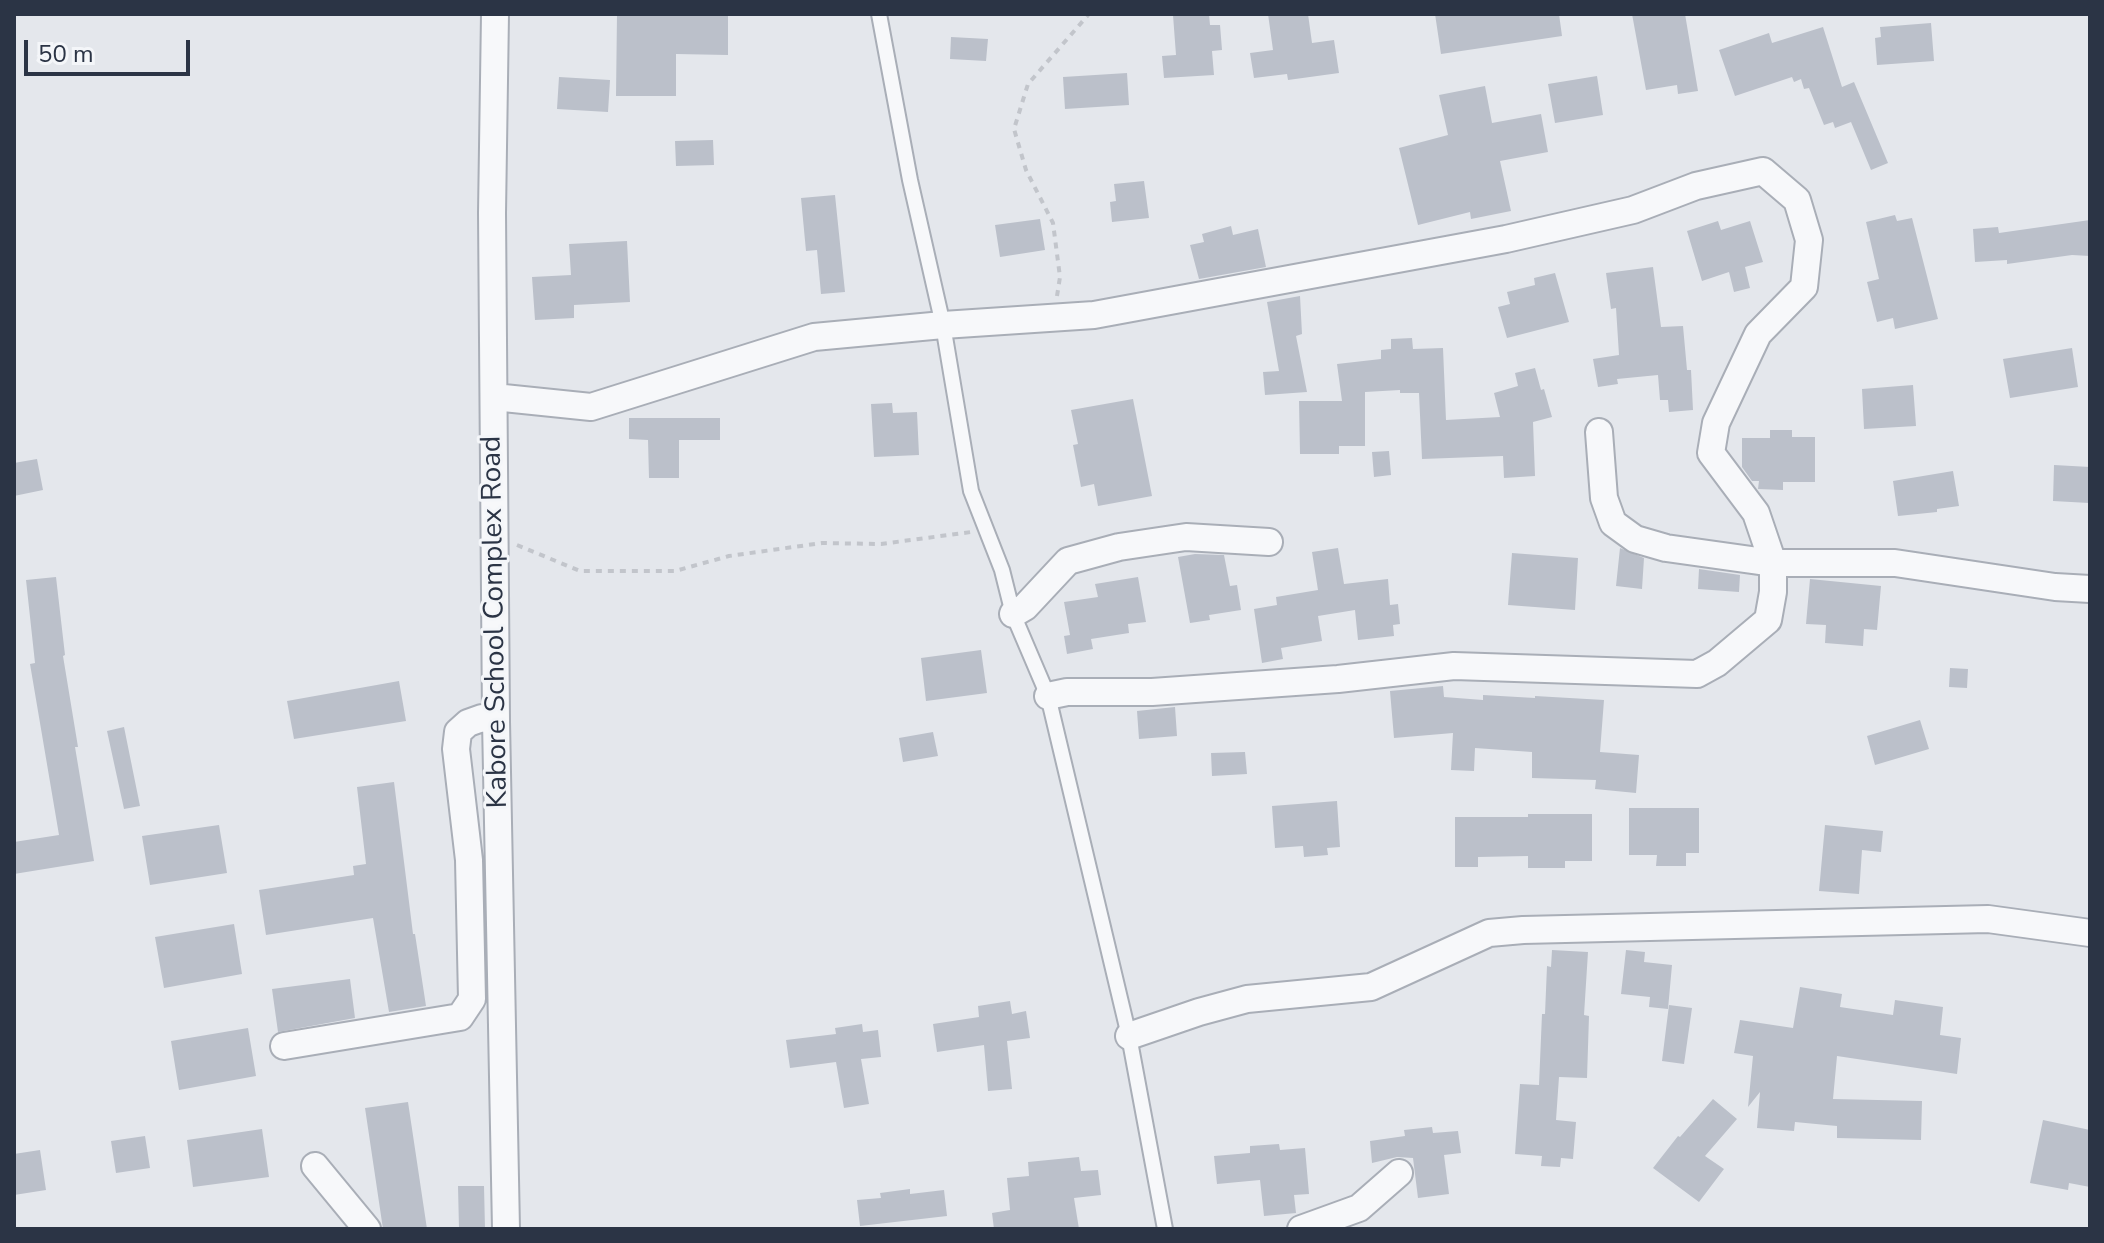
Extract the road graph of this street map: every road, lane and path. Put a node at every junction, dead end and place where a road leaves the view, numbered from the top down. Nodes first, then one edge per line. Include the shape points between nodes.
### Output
1 (495, 14) edge
2 (879, 14) edge
3 (1089, 14) edge
4 (1054, 318) junction
5 (943, 325) junction
6 (494, 397) junction
7 (1599, 432) dead end
8 (986, 531) junction
9 (495, 536) junction
10 (1269, 542) dead end
11 (1773, 563) junction
12 (2090, 589) edge
13 (1013, 614) junction
14 (1048, 696) junction
15 (496, 721) junction
16 (2090, 933) edge
17 (1129, 1036) junction
18 (284, 1046) dead end
19 (315, 1166) dead end
20 (1399, 1173) dead end
21 (358, 1225) edge
22 (506, 1229) edge
23 (1165, 1229) edge
24 (1301, 1229) edge

1 - 6 street, Kabore School Complex Road
2 - 5 lane
3 - 4 path via 1028,84 1014,129 1026,170 1053,223 1060,277
4 - 5 street
4 - 11 street via 1506,239 1633,210 1696,186 1763,171 1797,200 1809,240 1804,287 1758,334 1716,423 1711,453 1756,513
5 - 6 street via 814,337 591,407
5 - 8 lane via 971,491
6 - 9 street, Kabore School Complex Road
7 - 11 street via 1604,498 1613,523 1635,539 1666,548
8 - 9 path via 881,544 822,543 729,556 675,571 580,571
8 - 13 lane
9 - 15 street, Kabore School Complex Road
10 - 13 street via 1186,537 1068,561
11 - 12 street via 1895,563
11 - 14 street via 1768,620 1697,674 1454,666 1338,679
13 - 14 lane
14 - 17 lane
15 - 18 street via 468,723 458,732 456,749 469,860 472,999 460,1017
15 - 22 street, Kabore School Complex Road
16 - 17 street via 1988,919 1489,933 1371,987 1247,999
17 - 23 lane
19 - 21 street
20 - 24 street via 1359,1208

